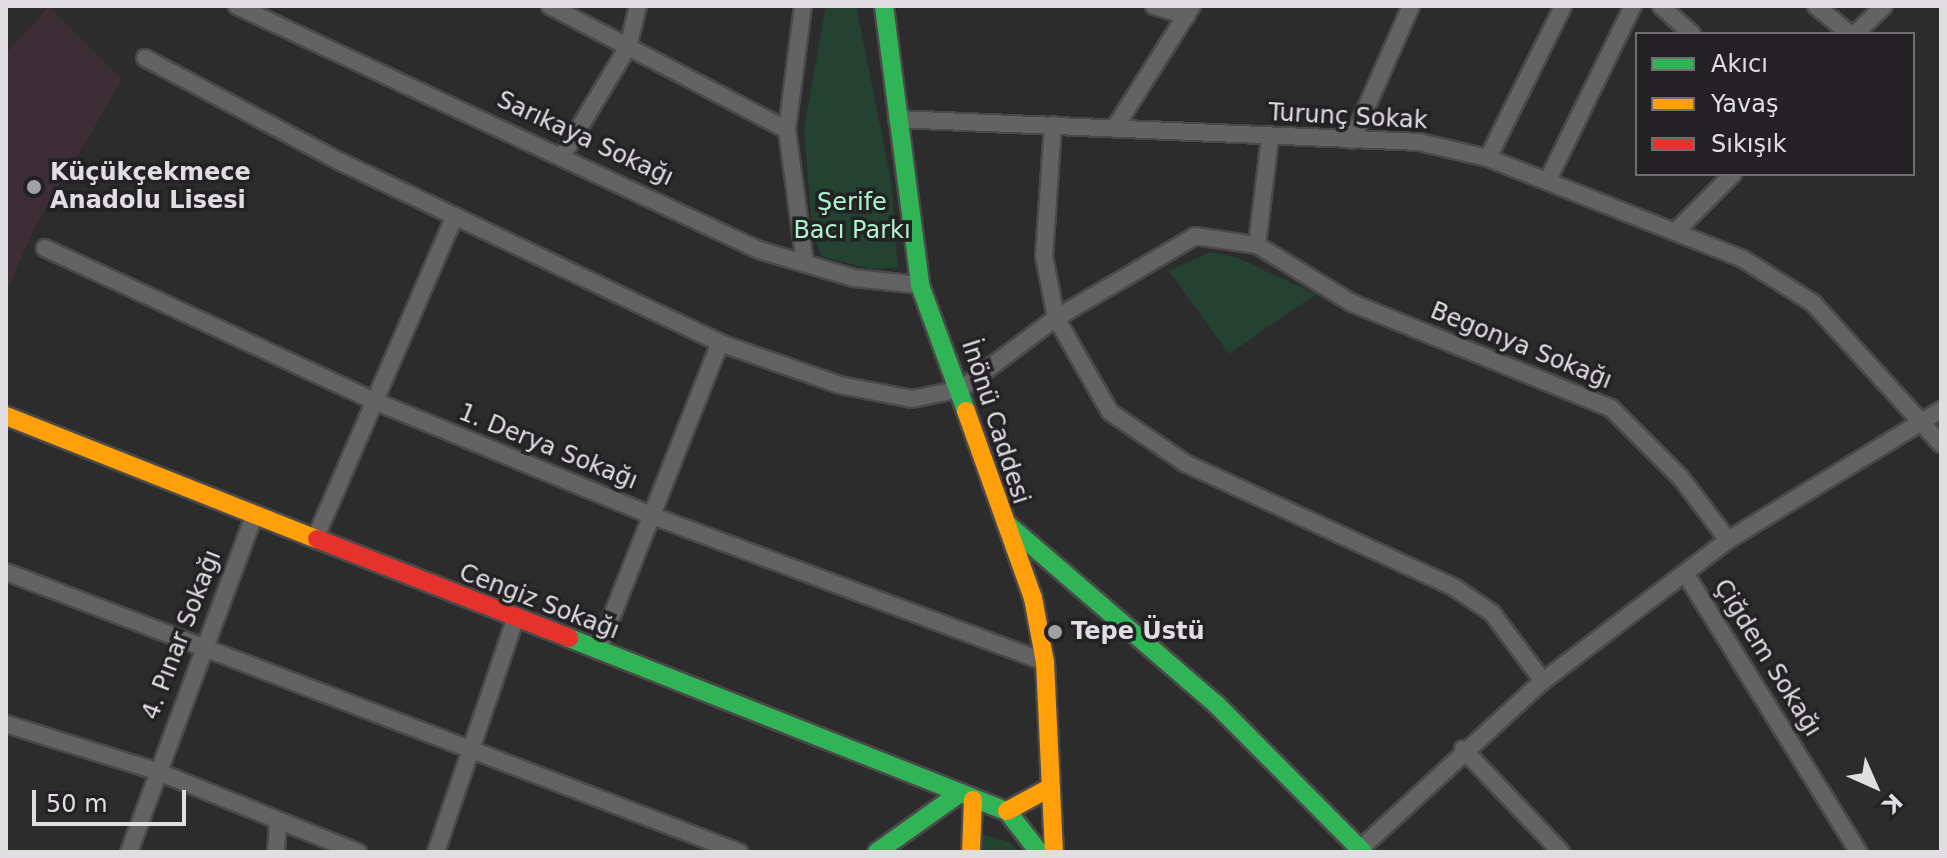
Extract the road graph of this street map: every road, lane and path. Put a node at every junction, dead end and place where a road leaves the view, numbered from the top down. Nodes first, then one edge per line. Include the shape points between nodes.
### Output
1 (237, 6) edge
2 (550, 6) edge
3 (638, 6) edge
4 (803, 6) edge
5 (884, 6) edge
6 (1154, 6) edge
7 (1411, 6) edge
8 (1563, 6) edge
9 (1633, 6) edge
10 (1661, 6) edge
11 (1816, 6) edge
12 (1884, 6) edge
13 (1189, 11) edge
14 (1690, 32) edge
15 (1850, 32) edge
16 (1855, 32) edge
17 (628, 47) junction
18 (145, 58) dead end
19 (897, 119) junction
20 (1053, 125) junction
21 (1116, 126) junction
22 (787, 130) junction
23 (1270, 137) junction
24 (1352, 140) junction
25 (564, 153) junction
26 (1488, 158) junction
27 (1731, 176) edge
28 (1548, 180) junction
29 (455, 216) junction
30 (1678, 229) junction
31 (1257, 245) junction
32 (45, 248) dead end
33 (805, 263) junction
34 (920, 285) junction
35 (1056, 318) junction
36 (720, 343) junction
37 (961, 389) junction
38 (374, 401) junction
39 (1941, 410) edge
40 (6, 416) edge
41 (1926, 422) junction
42 (1941, 444) edge
43 (650, 515) junction
44 (254, 516) junction
45 (1002, 519) junction
46 (315, 539) junction
47 (1728, 540) junction
48 (6, 572) edge
49 (1685, 573) junction
50 (515, 620) junction
51 (203, 647) junction
52 (598, 651) junction
53 (1045, 662) junction
54 (1543, 681) junction
55 (6, 724) edge
56 (471, 749) junction
57 (1463, 749) junction
58 (156, 771) junction
59 (1051, 787) junction
60 (966, 796) junction
61 (1007, 811) junction
62 (278, 821) junction
63 (1361, 851) edge
64 (129, 852) edge
65 (276, 852) edge
66 (358, 852) edge
67 (436, 852) edge
68 (739, 852) edge
69 (877, 852) edge
70 (971, 852) edge
71 (1039, 852) edge
72 (1054, 852) edge
73 (1561, 852) edge
74 (1859, 852) edge

1 - 25 street, Sarıkaya Sokağı
2 - 17 street
3 - 17 street
4 - 22 street
5 - 19 street, İnönü Caddesi
6 - 13 street
7 - 24 street
8 - 26 street
9 - 28 street
10 - 14 street
11 - 15 street
12 - 16 street
13 - 21 street
17 - 22 street
17 - 25 street
18 - 29 street
19 - 20 street, Turunç Sokak
19 - 34 street, İnönü Caddesi
20 - 21 street, Turunç Sokak
20 - 35 street via 1044,256
21 - 23 street, Turunç Sokak
22 - 33 street
23 - 24 street, Turunç Sokak
23 - 31 street
24 - 26 street, Turunç Sokak via 1419,142
25 - 33 street, Sarıkaya Sokağı via 759,250
26 - 28 street, Turunç Sokak
27 - 30 street
28 - 30 street, Turunç Sokak
29 - 36 street
29 - 38 street
30 - 41 street, Turunç Sokak via 1813,303
31 - 35 street via 1195,236
31 - 47 street, Begonya Sokağı via 1352,303 1611,408 1681,478
32 - 38 street, 1. Derya Sokağı
33 - 34 street, Sarıkaya Sokağı
34 - 37 street, İnönü Caddesi
35 - 37 street
35 - 54 street via 1110,412 1185,463 1455,588 1492,613
36 - 37 street via 912,399
36 - 43 street
37 - 45 street, İnönü Caddesi
38 - 43 street, 1. Derya Sokağı
38 - 46 street
39 - 41 street
40 - 44 street, Cengiz Sokağı
41 - 42 street, Turunç Sokak
41 - 47 street
43 - 52 street
43 - 53 street, 1. Derya Sokağı
44 - 46 street, Cengiz Sokağı
44 - 51 street, 4. Pınar Sokağı
45 - 53 street, İnönü Caddesi via 1033,598
45 - 63 street via 1216,704
46 - 50 street, Cengiz Sokağı
47 - 49 street
48 - 51 street
49 - 54 street
49 - 74 street, Çiğdem Sokağı
50 - 52 street, Cengiz Sokağı
50 - 56 street
51 - 56 street
51 - 58 street, 4. Pınar Sokağı
52 - 60 street, Cengiz Sokağı
53 - 59 street, İnönü Caddesi
54 - 57 street
55 - 58 street
56 - 67 street
56 - 68 street
57 - 63 street
57 - 73 street
58 - 62 street
58 - 64 street, 4. Pınar Sokağı
59 - 61 street
59 - 72 street, İnönü Caddesi
60 - 61 street, Cengiz Sokağı
60 - 69 street
60 - 70 street
61 - 71 street
62 - 65 street
62 - 66 street

